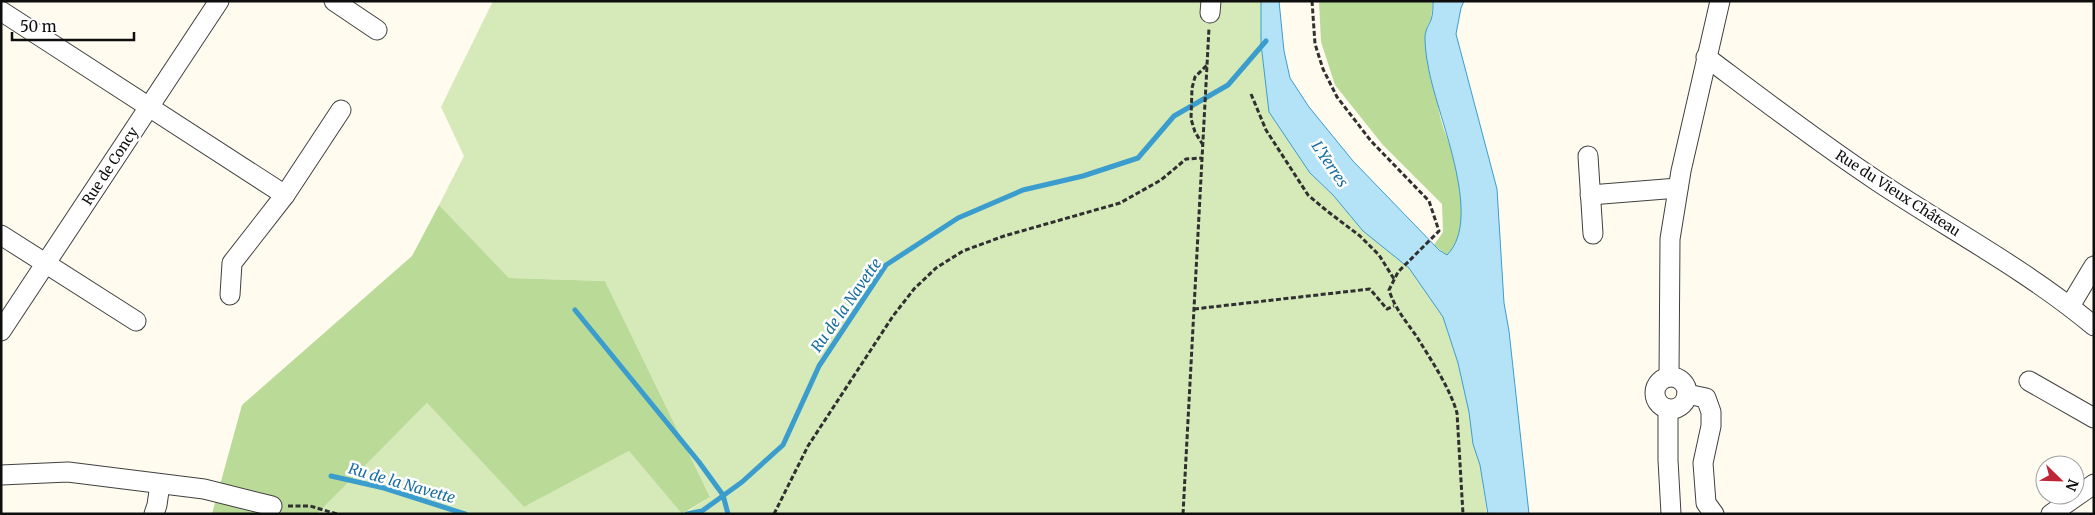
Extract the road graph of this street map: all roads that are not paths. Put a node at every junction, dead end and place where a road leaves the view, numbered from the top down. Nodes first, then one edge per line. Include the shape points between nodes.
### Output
1 (219, 1) edge
2 (334, 1) edge
3 (1720, 1) edge
4 (1, 11) edge
5 (377, 30) dead end
6 (1706, 57) junction
7 (149, 107) junction
8 (341, 110) dead end
9 (1588, 156) dead end
10 (1678, 188) junction
11 (285, 195) junction
12 (1590, 195) junction
13 (1593, 234) dead end
14 (1, 235) edge
15 (46, 264) junction
16 (2094, 266) edge
17 (230, 295) dead end
18 (2070, 306) junction
19 (136, 321) dead end
20 (2094, 326) edge
21 (1, 331) edge
22 (1669, 377) junction
23 (2029, 381) dead end
24 (1687, 394) junction
25 (1668, 409) junction
26 (2094, 418) edge
27 (1, 475) edge
28 (160, 484) junction
29 (2094, 484) edge
30 (272, 506) road end
31 (154, 514) edge
32 (1670, 514) edge
33 (1714, 514) edge
34 (2051, 514) edge

1 - 7 street, Rue de Concy
2 - 5 street
3 - 6 street
4 - 7 street
6 - 10 street
6 - 18 street, Rue du Vieux Château via 1870,176
7 - 11 street
7 - 15 street, Rue de Concy
8 - 11 street
9 - 12 street
10 - 12 street
10 - 22 street via 1670,239
11 - 17 street via 232,263
12 - 13 street
14 - 15 street
15 - 19 street
15 - 21 street, Rue de Concy
16 - 18 street
18 - 20 street, Rue du Vieux Château
22 - 24 street via 1684,383
22 - 25 street via 1657,385 1655,395
23 - 26 street
24 - 25 street via 1683,404
24 - 33 street via 1706,398 1711,412 1702,463 1706,503
25 - 32 street
27 - 28 street via 68,472
28 - 30 street via 204,489
28 - 31 street
29 - 34 street

